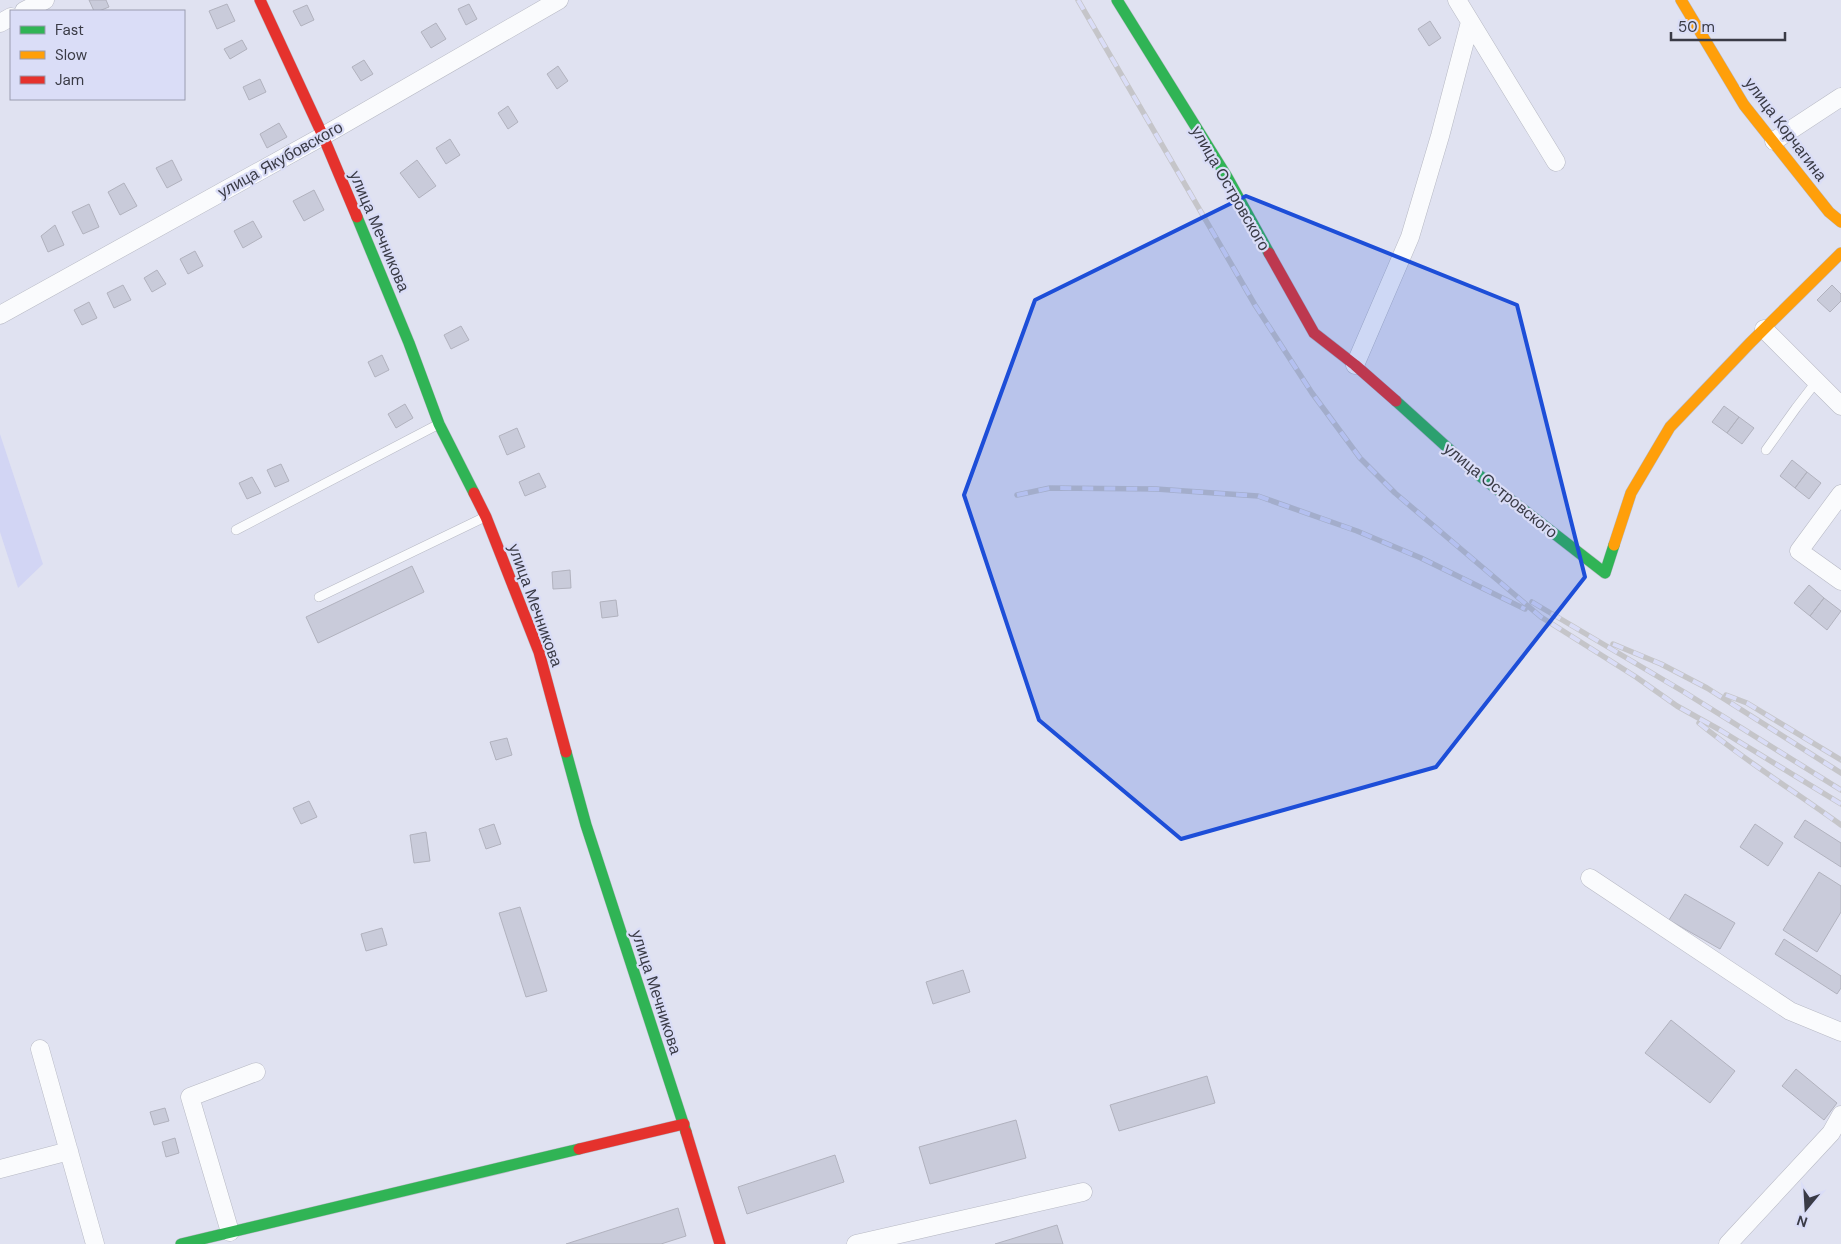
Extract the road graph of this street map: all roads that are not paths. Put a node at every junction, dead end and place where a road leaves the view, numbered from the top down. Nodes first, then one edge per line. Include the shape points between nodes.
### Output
1 (45, 0) edge
2 (260, 0) edge
3 (559, 0) edge
4 (1117, 0) edge
5 (1456, 0) edge
6 (1681, 0) edge
7 (20, 10) edge
8 (1470, 22) junction
9 (1841, 97) edge
10 (323, 136) junction
11 (1774, 141) junction
12 (1556, 162) dead end
13 (1841, 222) edge
14 (1841, 253) edge
15 (0, 315) edge
16 (1764, 329) junction
17 (1354, 365) junction
18 (1816, 382) junction
19 (1841, 406) edge
20 (439, 424) junction
21 (1766, 450) dead end
22 (1841, 494) edge
23 (486, 517) junction
24 (236, 530) dead end
25 (1841, 581) edge
26 (319, 597) dead end
27 (1590, 878) dead end
28 (1841, 1032) edge
29 (40, 1049) dead end
30 (256, 1072) dead end
31 (1841, 1115) edge
32 (684, 1124) junction
33 (69, 1151) junction
34 (0, 1169) edge
35 (1083, 1192) dead end
36 (230, 1232) junction
37 (95, 1244) edge
38 (181, 1244) edge
39 (720, 1244) edge
40 (856, 1244) edge
41 (1728, 1244) edge

1 - 7 street
2 - 10 street, улица Мечникова
3 - 10 street, улица Якубовского
4 - 17 street, улица Островского via 1227,177 1314,333
5 - 8 street
6 - 11 street, улица Корчагина via 1744,105
8 - 12 street
8 - 17 street via 1410,237
9 - 11 street
10 - 15 street, улица Якубовского
10 - 20 street, улица Мечникова
11 - 13 street, улица Корчагина via 1829,212
14 - 16 street
16 - 17 street, улица Островского via 1670,427 1631,494 1605,573 1470,469
16 - 18 street
18 - 19 street
18 - 21 lane
20 - 23 street, улица Мечникова
20 - 24 lane
22 - 25 street via 1799,551
23 - 26 lane
23 - 32 street, улица Мечникова via 539,652 586,825
27 - 28 street via 1790,1011
29 - 33 street
30 - 36 street via 190,1097
31 - 41 street via 1831,1133
32 - 36 street
32 - 39 street, улица Мечникова
33 - 34 street
33 - 37 street
35 - 40 street
36 - 38 street

